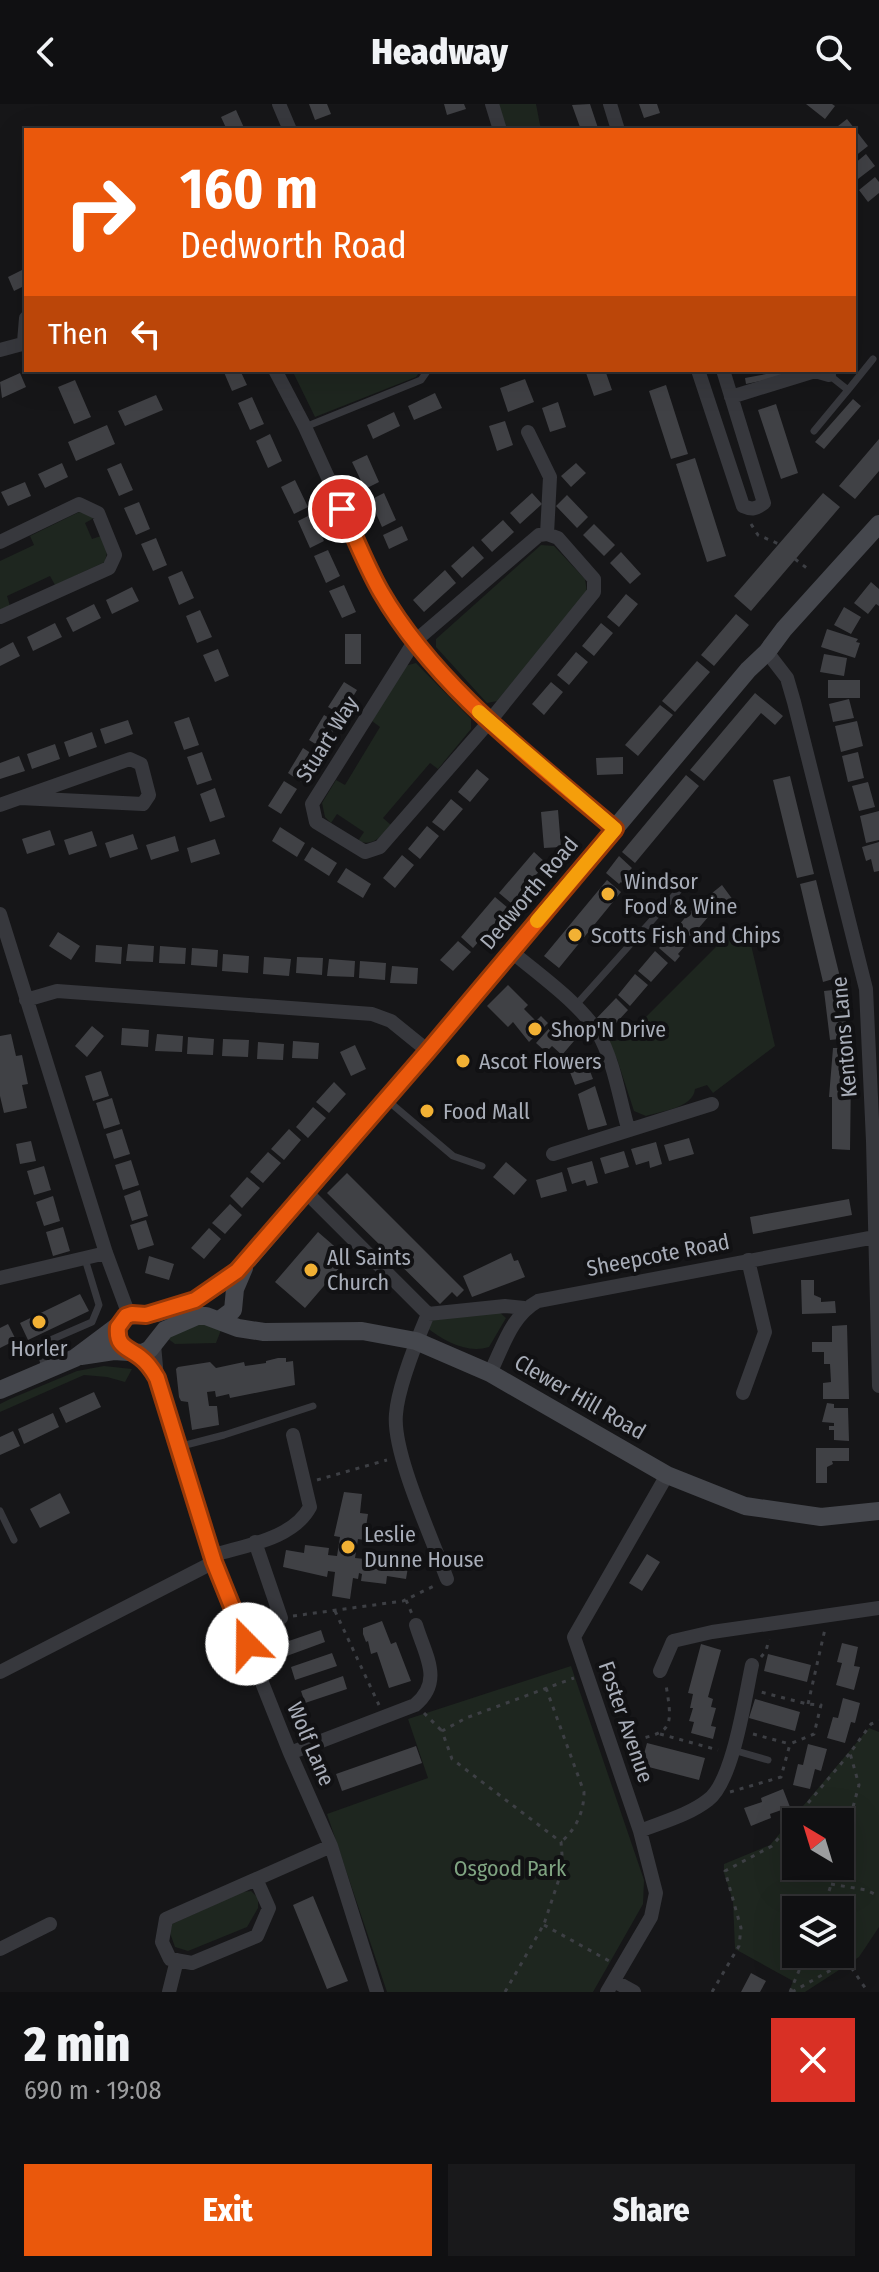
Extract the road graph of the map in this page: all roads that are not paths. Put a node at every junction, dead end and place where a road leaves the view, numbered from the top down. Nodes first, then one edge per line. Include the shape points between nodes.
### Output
1 (279, 104) edge
2 (492, 104) edge
3 (610, 104) edge
4 (289, 128) edge
5 (499, 128) edge
6 (617, 128) edge
7 (24, 342) edge
8 (0, 350) edge
9 (873, 359) dead end
10 (276, 372) edge
11 (427, 372) edge
12 (699, 372) edge
13 (724, 372) edge
14 (812, 372) edge
15 (818, 372) edge
16 (829, 375) joint
17 (848, 390) junction
18 (731, 397) junction
19 (305, 427) junction
20 (814, 431) dead end
21 (528, 432) dead end
22 (879, 524) edge
23 (547, 534) junction
24 (0, 542) edge
25 (0, 617) edge
26 (414, 642) junction
27 (767, 652) junction
28 (489, 722) junction
29 (20, 798) junction
30 (0, 805) edge
31 (615, 829) junction
32 (689, 879) dead end
33 (0, 914) edge
34 (511, 951) junction
35 (26, 1000) junction
36 (575, 1006) junction
37 (428, 1051) junction
38 (385, 1099) junction
39 (712, 1104) dead end
40 (628, 1128) junction
41 (553, 1154) dead end
42 (482, 1166) dead end
43 (305, 1191) junction
44 (875, 1237) junction
45 (106, 1253) junction
46 (85, 1258) junction
47 (249, 1259) junction
48 (748, 1260) junction
49 (0, 1278) edge
50 (210, 1290) junction
51 (233, 1301) junction
52 (524, 1308) junction
53 (428, 1314) junction
54 (213, 1318) junction
55 (131, 1319) junction
56 (255, 1331) junction
57 (416, 1341) junction
58 (155, 1342) junction
59 (133, 1353) junction
60 (75, 1358) junction
61 (46, 1370) junction
62 (490, 1373) junction
63 (157, 1378) junction
64 (879, 1386) edge
65 (0, 1390) edge
66 (743, 1393) dead end
67 (313, 1406) dead end
68 (293, 1435) dead end
69 (178, 1447) junction
70 (667, 1475) junction
71 (0, 1511) edge
72 (879, 1511) edge
73 (14, 1540) dead end
74 (255, 1542) junction
75 (214, 1559) junction
76 (447, 1579) road end
77 (879, 1608) edge
78 (281, 1618) road end
79 (416, 1625) dead end
80 (752, 1665) road end
81 (661, 1669) road end
82 (0, 1672) edge
83 (732, 1752) junction
84 (290, 1753) junction
85 (768, 1760) dead end
86 (640, 1831) junction
87 (331, 1846) junction
88 (257, 1881) junction
89 (50, 1924) dead end
90 (0, 1949) edge
91 (177, 1960) junction
92 (614, 1980) edge
93 (169, 1992) edge
94 (377, 1992) edge
95 (634, 1992) edge

1 - 4 street
2 - 5 street
3 - 6 street
7 - 8 street
9 - 17 lane
10 - 19 street
11 - 19 lane via 421,380
12 - 18 street via 743,506 752,509 764,503
13 - 18 street
14 - 18 street
15 - 16 street
16 - 17 lane
17 - 20 lane
19 - 26 street via 380,592
21 - 23 street via 550,477
22 - 27 main road, Dedworth Road
23 - 26 street, Stuart Way via 539,535
23 - 28 street, Stuart Way via 558,538 594,579 594,592
24 - 25 street via 79,504 98,513 115,555 109,568
26 - 28 street
26 - 28 street, Stuart Way via 312,804 316,822 365,852 380,847
27 - 31 main road, Dedworth Road
27 - 44 street, Kentons Lane via 787,678 866,989
28 - 31 street
29 - 29 street via 130,759 141,764 149,795 143,804
29 - 30 street
31 - 34 main road, Dedworth Road
32 - 36 lane
33 - 35 street
34 - 36 street
34 - 37 main road, Dedworth Road
35 - 37 street via 57,991 372,1014 391,1021
35 - 45 street
36 - 40 street via 606,1050
37 - 38 main road, Dedworth Road
38 - 42 lane via 453,1156
38 - 43 main road, Dedworth Road
39 - 40 street
40 - 41 street
43 - 47 main road, Dedworth Road
43 - 53 street
44 - 48 street, Sheepcote Road
44 - 64 street, Kentons Lane
45 - 46 street
45 - 55 street
46 - 49 street
46 - 61 lane via 99,1305 92,1322 39,1345
47 - 50 main road, Dedworth Road
47 - 51 main road, Dedworth Road
48 - 52 street, Sheepcote Road
48 - 66 street via 765,1332
50 - 51 main road via 225,1289
50 - 54 main road via 200,1303
50 - 55 main road, Dedworth Road via 195,1300
51 - 54 main road, Dedworth Road via 230,1313
51 - 56 main road
52 - 53 street, Sheepcote Road
52 - 62 street
53 - 57 street
54 - 56 main road, Clewer Hill Road
54 - 58 main road, Dedworth Road via 180,1322
55 - 58 main road via 155,1325
55 - 59 main road via 118,1341
55 - 60 main road, Dedworth Road
56 - 57 main road, Clewer Hill Road via 362,1331
57 - 62 main road, Clewer Hill Road
57 - 76 street via 395,1415 401,1456
58 - 59 main road, Dedworth Road via 143,1353
58 - 63 street, Wolf Lane
59 - 60 main road, Dedworth Road
59 - 63 street, Wolf Lane
60 - 61 main road, Dedworth Road
61 - 65 main road, Dedworth Road
62 - 70 main road, Clewer Hill Road
63 - 69 street, Wolf Lane
67 - 69 lane
68 - 74 street via 310,1507 287,1531
69 - 75 street, Wolf Lane
70 - 72 main road, Clewer Hill Road via 745,1506 821,1517
70 - 86 street, Foster Avenue via 574,1637
71 - 73 lane
74 - 75 street
74 - 78 street
75 - 82 street
75 - 84 street, Wolf Lane
77 - 81 street via 673,1641
79 - 84 street via 432,1680 428,1694 415,1705
80 - 83 street
83 - 85 lane
83 - 86 street via 722,1784 711,1798
84 - 87 street, Wolf Lane
86 - 92 street, Foster Avenue via 656,1893 651,1917
87 - 88 street
87 - 94 street, Wolf Lane
88 - 91 street via 269,1908 257,1936 192,1963
88 - 91 street via 166,1919 162,1942 170,1959
89 - 90 street
91 - 93 street
92 - 95 street

